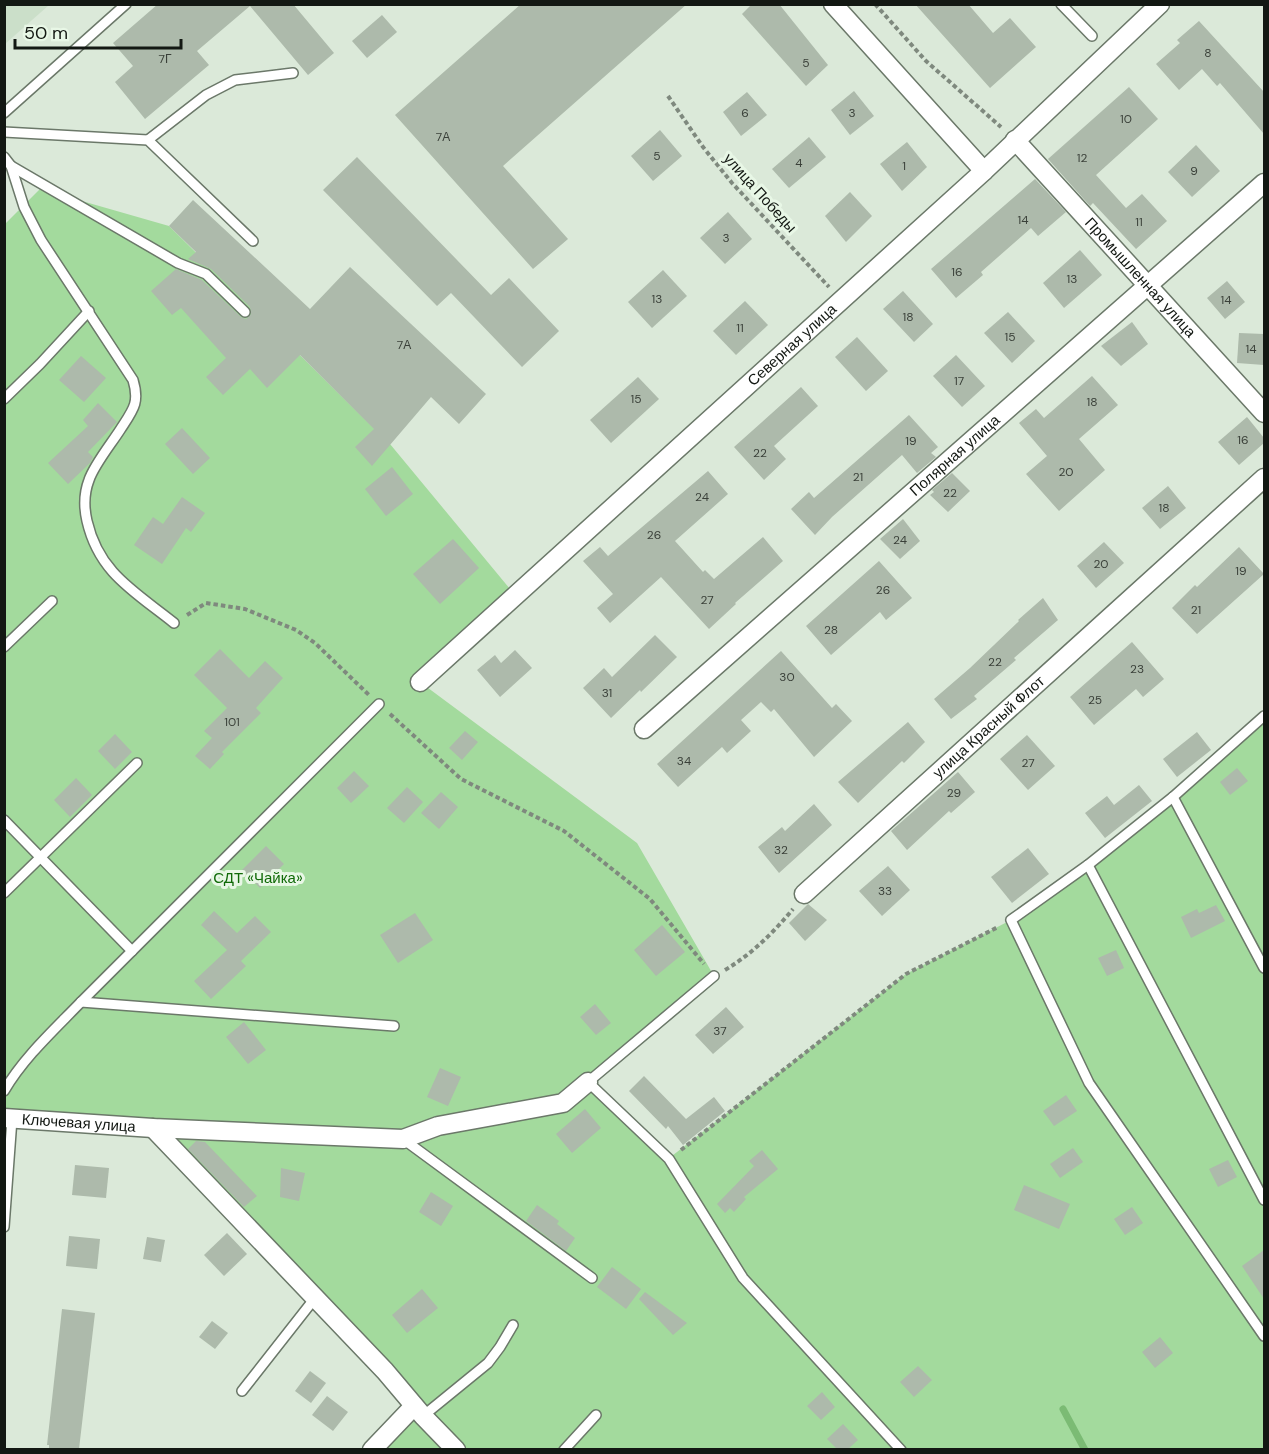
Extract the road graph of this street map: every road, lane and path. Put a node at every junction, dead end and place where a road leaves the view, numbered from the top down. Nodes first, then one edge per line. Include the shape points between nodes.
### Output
1 (126, 4) edge
2 (833, 4) edge
3 (875, 4) edge
4 (1061, 4) edge
5 (1160, 4) edge
6 (1092, 36) dead end
7 (293, 73) dead end
8 (668, 96) dead end
9 (4, 113) edge
10 (4, 132) edge
11 (148, 140) junction
12 (1015, 140) junction
13 (4, 157) edge
14 (11, 166) junction
15 (984, 171) junction
16 (1264, 183) edge
17 (253, 241) dead end
18 (1149, 285) junction
19 (842, 301) junction
20 (89, 311) junction
21 (245, 312) dead end
22 (4, 399) edge
23 (1264, 413) edge
24 (1264, 478) edge
25 (52, 601) dead end
26 (174, 622) joint
27 (4, 647) edge
28 (420, 682) dead end
29 (379, 704) junction
30 (1263, 721) edge
31 (644, 729) dead end
32 (136, 763) dead end
33 (1173, 797) junction
34 (4, 819) edge
35 (40, 856) junction
36 (1088, 864) junction
37 (4, 893) edge
38 (804, 894) joint
39 (1011, 920) junction
40 (132, 951) junction
41 (1264, 968) edge
42 (714, 976) junction
43 (81, 1002) junction
44 (394, 1026) dead end
45 (588, 1082) junction
46 (4, 1092) edge
47 (8, 1118) edge
48 (153, 1128) junction
49 (403, 1139) junction
50 (669, 1159) junction
51 (1264, 1200) edge
52 (4, 1227) edge
53 (592, 1278) dead end
54 (315, 1298) junction
55 (513, 1325) dead end
56 (1264, 1336) edge
57 (242, 1391) dead end
58 (419, 1411) junction
59 (596, 1414) dead end
60 (372, 1449) edge
61 (456, 1449) edge
62 (564, 1449) edge
63 (901, 1449) edge

1 - 9 lane
2 - 15 street
3 - 12 path via 926,61
4 - 6 lane
5 - 12 street, Северная улица
7 - 11 lane via 235,80 206,95
8 - 19 path, улица Победы via 732,183
10 - 11 lane
11 - 17 lane
12 - 15 street, Северная улица
12 - 18 street, Промышленная улица
13 - 14 lane
14 - 20 lane via 40,240
14 - 21 lane via 178,263 206,274
15 - 19 street, Северная улица
16 - 18 street, Полярная улица
18 - 23 street, Промышленная улица
18 - 31 street, Полярная улица
19 - 28 street, Северная улица
20 - 22 lane
20 - 26 lane via 137,394 134,408 89,480 84,507 92,540 102,560 120,580
24 - 38 street, улица Красный Флот
25 - 27 lane
26 - 29 path via 206,603 245,609 296,630 315,643
29 - 40 lane
29 - 42 path via 461,779 564,831 650,899
30 - 33 lane
32 - 35 lane
33 - 36 lane
33 - 41 lane
34 - 35 lane
35 - 37 lane
35 - 40 lane
36 - 39 lane
36 - 51 lane
38 - 42 path via 778,928 745,958
39 - 50 path via 906,975
39 - 56 lane via 1089,1083
40 - 43 lane
42 - 45 lane
43 - 44 lane
43 - 46 lane via 33,1052
45 - 49 street via 563,1103 438,1126
45 - 50 lane
47 - 48 street, Ключевая улица
47 - 52 lane
48 - 49 street, Ключевая улица
48 - 54 street
49 - 53 lane
50 - 63 lane via 743,1278
54 - 57 lane
54 - 58 street
55 - 58 lane via 488,1363
58 - 60 street
58 - 61 street
59 - 62 lane

